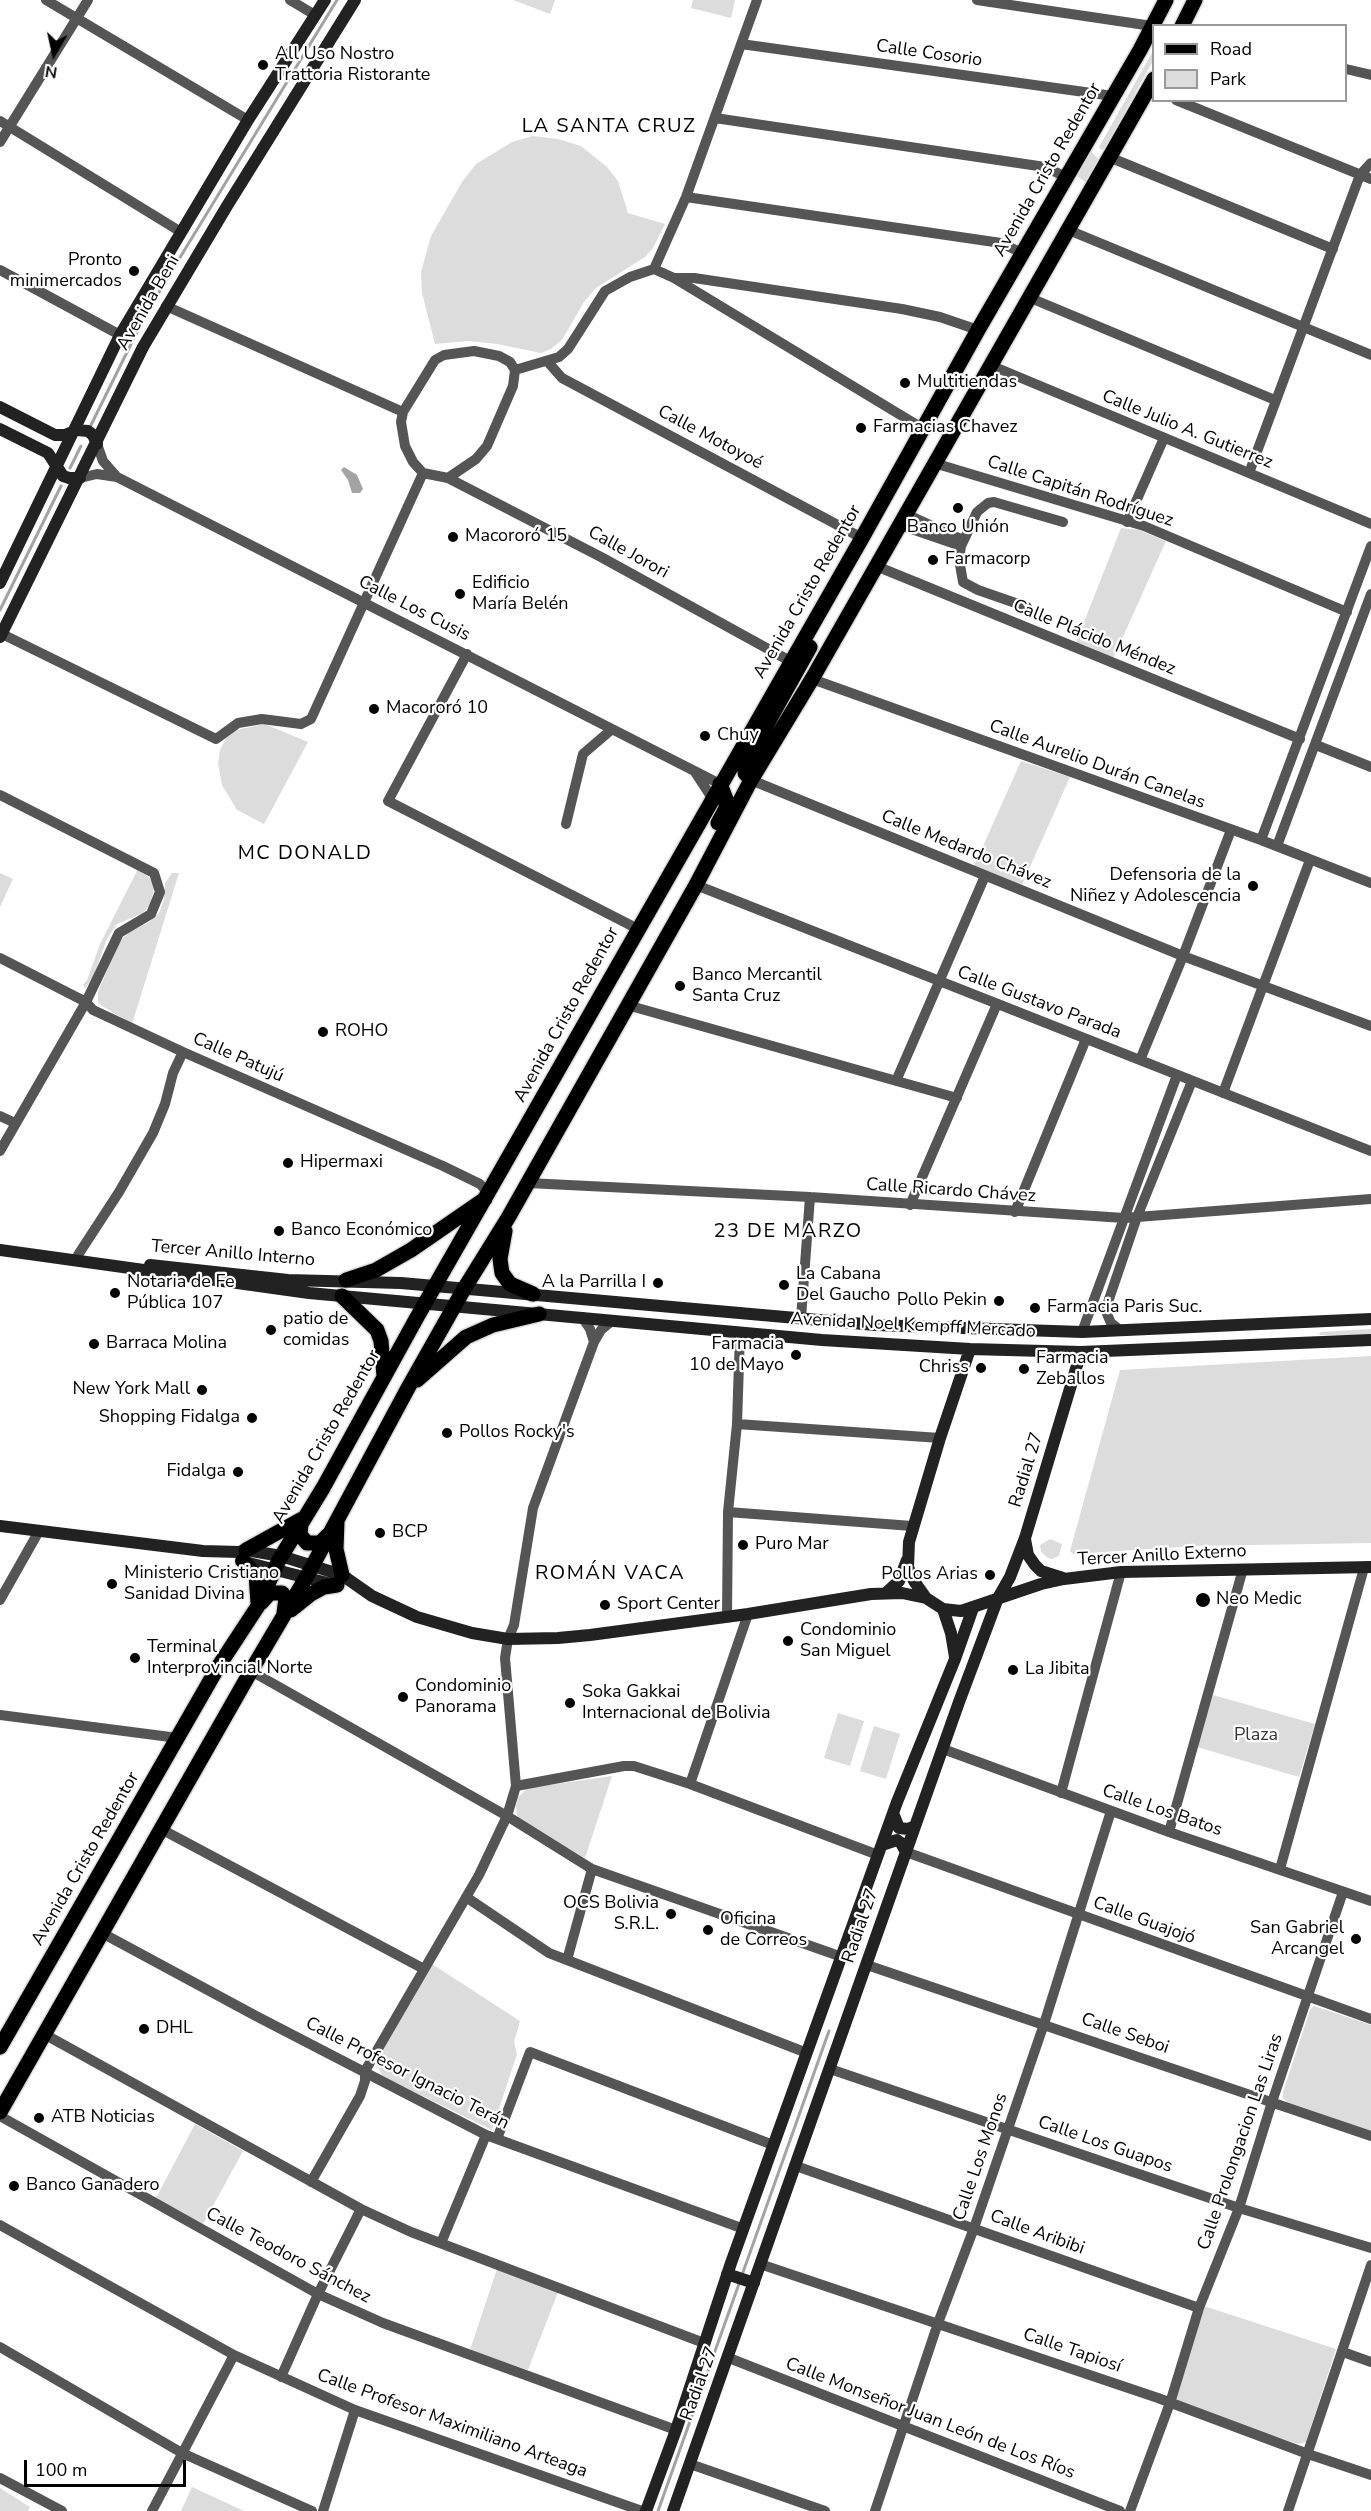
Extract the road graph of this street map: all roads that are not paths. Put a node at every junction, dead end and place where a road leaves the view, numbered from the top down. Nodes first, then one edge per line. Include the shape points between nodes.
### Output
1 (46, 0) edge
2 (88, 0) edge
3 (290, 0) edge
4 (324, 0) edge
5 (355, 0) edge
6 (757, 0) edge
7 (977, 0) edge
8 (1166, 0) edge
9 (1195, 0) edge
10 (315, 15) junction
11 (77, 19) junction
12 (1153, 24) edge
13 (1183, 24) edge
14 (1152, 26) joint
15 (741, 44) junction
16 (1347, 69) edge
17 (1371, 75) edge
18 (1152, 86) edge
19 (1113, 96) junction
20 (1181, 102) edge
21 (715, 118) junction
22 (248, 120) junction
23 (5, 124) edge
24 (1096, 128) junction
25 (0, 142) edge
26 (1109, 157) junction
27 (1371, 163) edge
28 (1066, 177) junction
29 (1366, 177) edge
30 (686, 197) junction
31 (1076, 213) junction
32 (1066, 229) junction
33 (181, 232) junction
34 (1333, 249) junction
35 (1022, 253) junction
36 (654, 269) junction
37 (0, 270) edge
38 (674, 278) junction
39 (1028, 297) junction
40 (166, 306) junction
41 (1302, 327) junction
42 (978, 330) junction
43 (120, 335) junction
44 (1371, 355) edge
45 (547, 361) junction
46 (990, 366) junction
47 (515, 369) junction
48 (1275, 400) junction
49 (0, 407) edge
50 (403, 412) junction
51 (922, 428) junction
52 (0, 429) edge
53 (45, 429) junction
54 (74, 432) junction
55 (1164, 438) junction
56 (97, 444) junction
57 (37, 447) junction
58 (934, 463) junction
59 (56, 468) junction
60 (1250, 472) junction
61 (423, 473) junction
62 (117, 477) junction
63 (80, 478) junction
64 (448, 478) junction
65 (903, 519) junction
66 (1062, 522) dead end
67 (1126, 522) junction
68 (1371, 524) edge
69 (862, 538) junction
70 (962, 543) junction
71 (1371, 546) edge
72 (876, 566) junction
73 (0, 583) edge
74 (831, 591) junction
75 (1371, 594) edge
76 (364, 602) junction
77 (1027, 607) dead end
78 (1347, 612) junction
79 (1368, 620) edge
80 (1, 636) edge
81 (467, 654) junction
82 (790, 661) junction
83 (812, 679) junction
84 (611, 730) junction
85 (1300, 739) junction
86 (1316, 745) junction
87 (1371, 767) edge
88 (695, 772) junction
89 (751, 780) junction
90 (720, 784) junction
91 (0, 795) edge
92 (1278, 797) junction
93 (712, 798) junction
94 (1293, 802) junction
95 (566, 824) dead end
96 (1231, 830) junction
97 (1261, 840) junction
98 (1277, 846) junction
99 (1310, 860) junction
100 (985, 876) junction
101 (1371, 884) edge
102 (696, 885) junction
103 (638, 929) junction
104 (1183, 956) junction
105 (0, 958) edge
106 (939, 981) junction
107 (1262, 986) junction
108 (86, 1002) junction
109 (997, 1004) junction
110 (627, 1005) junction
111 (1371, 1026) edge
112 (1086, 1039) junction
113 (183, 1052) junction
114 (1140, 1060) junction
115 (1177, 1075) junction
116 (896, 1081) junction
117 (1192, 1081) junction
118 (1223, 1093) junction
119 (957, 1098) junction
120 (0, 1116) edge
121 (15, 1123) junction
122 (0, 1151) edge
123 (1371, 1151) edge
124 (500, 1173) junction
125 (468, 1178) junction
126 (528, 1183) junction
127 (488, 1196) junction
128 (810, 1197) junction
129 (1371, 1200) edge
130 (910, 1205) junction
131 (1015, 1212) junction
132 (1137, 1217) junction
133 (508, 1218) junction
134 (1124, 1218) junction
135 (0, 1244) edge
136 (0, 1250) edge
137 (78, 1255) junction
138 (346, 1280) junction
139 (435, 1287) junction
140 (464, 1289) junction
141 (533, 1294) junction
142 (342, 1296) junction
143 (425, 1304) junction
144 (453, 1308) junction
145 (539, 1314) junction
146 (582, 1317) junction
147 (801, 1318) junction
148 (1371, 1319) edge
149 (612, 1321) junction
150 (1308, 1322) junction
151 (922, 1326) junction
152 (1121, 1331) junction
153 (1082, 1332) junction
154 (740, 1333) junction
155 (1371, 1340) edge
156 (594, 1342) junction
157 (1310, 1343) junction
158 (921, 1346) junction
159 (970, 1349) junction
160 (1081, 1352) junction
161 (384, 1376) junction
162 (408, 1388) junction
163 (737, 1424) junction
164 (940, 1438) junction
165 (728, 1512) junction
166 (337, 1520) junction
167 (302, 1521) junction
168 (0, 1526) edge
169 (912, 1526) junction
170 (39, 1532) junction
171 (329, 1533) junction
172 (1025, 1538) junction
173 (244, 1556) junction
174 (908, 1559) junction
175 (278, 1563) junction
176 (1367, 1568) edge
177 (1243, 1569) junction
178 (310, 1571) junction
179 (1121, 1572) junction
180 (1064, 1579) junction
181 (340, 1580) junction
182 (886, 1593) junction
183 (926, 1598) junction
184 (998, 1598) junction
185 (0, 1600) edge
186 (258, 1606) junction
187 (973, 1608) junction
188 (944, 1609) junction
189 (748, 1614) junction
190 (284, 1616) junction
191 (727, 1616) junction
192 (508, 1639) junction
193 (956, 1659) junction
194 (251, 1671) junction
195 (964, 1688) junction
196 (0, 1715) edge
197 (178, 1738) junction
198 (943, 1749) junction
199 (690, 1784) junction
200 (516, 1786) junction
201 (1061, 1793) junction
202 (1111, 1811) junction
203 (893, 1814) junction
204 (507, 1816) junction
205 (915, 1826) junction
206 (161, 1828) junction
207 (1169, 1832) junction
208 (880, 1850) junction
209 (906, 1852) junction
210 (592, 1869) junction
211 (1280, 1869) junction
212 (1343, 1892) junction
213 (466, 1897) junction
214 (1371, 1902) edge
215 (1076, 1914) junction
216 (102, 1933) junction
217 (842, 1957) junction
218 (567, 1960) junction
219 (867, 1965) junction
220 (424, 1969) junction
221 (1308, 1998) junction
222 (1371, 2019) edge
223 (1044, 2024) junction
224 (44, 2034) junction
225 (0, 2047) edge
226 (807, 2053) junction
227 (830, 2069) junction
228 (365, 2071) junction
229 (1272, 2102) junction
230 (0, 2114) edge
231 (1008, 2129) junction
232 (486, 2135) junction
233 (1371, 2136) edge
234 (497, 2139) junction
235 (773, 2145) junction
236 (796, 2166) junction
237 (311, 2182) junction
238 (1239, 2208) junction
239 (361, 2209) junction
240 (0, 2224) edge
241 (974, 2228) junction
242 (744, 2229) junction
243 (441, 2243) junction
244 (1371, 2248) edge
245 (760, 2265) junction
246 (1371, 2265) edge
247 (731, 2275) junction
248 (751, 2282) junction
249 (318, 2294) junction
250 (1199, 2308) junction
251 (938, 2323) junction
252 (704, 2343) junction
253 (0, 2347) edge
254 (1342, 2352) junction
255 (234, 2355) junction
256 (729, 2358) junction
257 (1371, 2362) edge
258 (281, 2377) junction
259 (1170, 2403) junction
260 (356, 2410) junction
261 (904, 2427) junction
262 (676, 2430) junction
263 (182, 2453) junction
264 (1308, 2454) junction
265 (690, 2464) junction
266 (1371, 2475) edge
267 (0, 2478) edge
268 (62, 2511) edge
269 (152, 2511) edge
270 (312, 2511) edge
271 (323, 2511) edge
272 (644, 2511) edge
273 (673, 2511) edge
274 (825, 2511) edge
275 (875, 2511) edge
276 (1120, 2511) edge
277 (1130, 2511) edge
278 (1288, 2511) edge

1 - 11 street
2 - 11 street
3 - 10 street
4 - 10 street, Avenida Beni
5 - 40 street, Avenida Beni
6 - 15 street
7 - 14 street
8 - 12 main road, Avenida Cristo Redentor
9 - 13 main road
10 - 22 street, Avenida Beni
11 - 22 street
11 - 23 street
14 - 19 main road, Avenida Cristo Redentor
15 - 19 street, Calle Cosorio
15 - 21 street
16 - 17 street
18 - 26 main road
19 - 24 main road, Avenida Cristo Redentor
20 - 29 street
21 - 28 street via 1045,167
21 - 30 street
22 - 33 street, Avenida Beni
23 - 25 street
23 - 33 street
24 - 26 main road via 1094,150
24 - 28 main road, Avenida Cristo Redentor
26 - 31 main road
26 - 34 street
27 - 29 street
28 - 31 main road via 1074,177 1083,186
28 - 35 main road, Avenida Cristo Redentor
29 - 34 street
30 - 35 street via 1001,243
30 - 36 street
31 - 32 main road
32 - 39 main road
32 - 41 street
33 - 43 street, Avenida Beni
34 - 41 street
35 - 42 main road, Avenida Cristo Redentor
36 - 38 street
36 - 45 street via 605,291 568,349
37 - 43 street
38 - 42 street via 902,309
38 - 51 street
39 - 46 main road
39 - 48 street
40 - 50 street
40 - 56 street, Avenida Beni
41 - 44 street
41 - 48 street
42 - 51 main road, Avenida Cristo Redentor
43 - 54 street, Avenida Beni
45 - 47 street
45 - 69 street, Calle Motoyoé via 562,378
46 - 55 street, Calle Julio A. Gutierrez
46 - 58 main road
47 - 50 street via 510,362 488,353 444,355 428,368
47 - 64 street via 513,386 487,446 476,459
48 - 60 street
49 - 53 street
50 - 61 street via 405,446
51 - 69 main road, Avenida Cristo Redentor
52 - 57 street
53 - 54 street via 61,436
53 - 57 street
54 - 56 street via 88,431
54 - 59 street, Avenida Beni
55 - 60 street, Calle Julio A. Gutierrez
55 - 67 street
56 - 62 street, Calle Los Cusis via 103,462
56 - 63 street, Avenida Beni
57 - 59 street via 48,453
58 - 65 main road
58 - 67 street, Calle Capitán Rodríguez
59 - 63 street via 66,478
59 - 73 street, Avenida Beni
60 - 68 street, Calle Julio A. Gutierrez
61 - 64 street
61 - 76 street
62 - 63 street, Calle Los Cusis via 97,474
62 - 76 street, Calle Los Cusis
63 - 80 street, Avenida Beni
64 - 82 street, Calle Jorori
65 - 70 street
65 - 72 main road
66 - 70 street via 988,502 977,512
67 - 78 street, Calle Capitán Rodríguez via 1144,526
69 - 74 main road, Avenida Cristo Redentor
70 - 77 street via 958,559 963,582
71 - 78 street
72 - 83 main road
72 - 85 street, Calle Plácido Méndez
74 - 82 main road, Avenida Cristo Redentor
74 - 89 main road via 820,628 747,760 745,772
75 - 79 street
76 - 80 street via 311,719 301,724 262,719 238,723 216,738
76 - 81 street, Calle Los Cusis
78 - 85 street
79 - 86 street
81 - 84 street, Calle Los Cusis
81 - 103 street via 388,801
82 - 90 main road, Avenida Cristo Redentor
83 - 89 main road
83 - 96 street, Calle Aurelio Durán Canelas
84 - 88 street, Calle Los Cusis
84 - 95 street via 583,754
85 - 92 street
86 - 87 street
86 - 94 street
88 - 90 street, Calle Los Cusis
88 - 93 street
89 - 100 street, Calle Medardo Chávez
89 - 102 main road
90 - 93 main road, Avenida Cristo Redentor
90 - 110 main road via 726,808 639,967
91 - 108 street via 154,873 160,892 150,914 119,933
92 - 94 street
92 - 97 street
93 - 103 main road, Avenida Cristo Redentor
94 - 98 street
96 - 97 street, Calle Aurelio Durán Canelas
96 - 104 street
97 - 98 street, Calle Aurelio Durán Canelas
98 - 99 street, Calle Aurelio Durán Canelas
99 - 101 street, Calle Aurelio Durán Canelas
99 - 107 street
100 - 104 street, Calle Medardo Chávez
100 - 106 street
102 - 106 street, Calle Gustavo Parada
102 - 110 main road
103 - 124 main road, Avenida Cristo Redentor
104 - 107 street, Calle Medardo Chávez
104 - 114 street
105 - 108 street, Calle Patujú
106 - 109 street, Calle Gustavo Parada
106 - 116 street
107 - 111 street, Calle Medardo Chávez
107 - 118 street
108 - 113 street, Calle Patujú via 93,1010
108 - 121 street
109 - 112 street, Calle Gustavo Parada
109 - 119 street
110 - 116 street
110 - 126 main road
112 - 114 street, Calle Gustavo Parada
112 - 131 street
113 - 125 street, Calle Patujú
113 - 137 street via 153,1133
114 - 115 street, Calle Gustavo Parada
115 - 117 street, Calle Gustavo Parada
115 - 134 street
116 - 119 street
117 - 118 street, Calle Gustavo Parada
117 - 132 street
118 - 123 street, Calle Gustavo Parada
119 - 130 street
120 - 121 street
121 - 122 street
124 - 125 street
124 - 127 main road, Avenida Cristo Redentor
125 - 127 street, Calle Patujú via 485,1188
126 - 128 street, Calle Ricardo Chávez
126 - 133 main road
127 - 138 main road via 411,1250 376,1270
127 - 139 main road, Avenida Cristo Redentor
128 - 130 street, Calle Ricardo Chávez
128 - 147 street
129 - 132 street, Calle Ricardo Chávez
130 - 131 street, Calle Ricardo Chávez
131 - 134 street, Calle Ricardo Chávez
132 - 134 street, Calle Ricardo Chávez
132 - 152 street via 1107,1305 1111,1323
133 - 140 main road
133 - 141 main road via 500,1259 502,1273 510,1284
134 - 153 street
135 - 137 street, Tercer Anillo Interno
136 - 142 street, Tercer Anillo Interno
137 - 138 street, Tercer Anillo Interno via 288,1280
138 - 139 street, Tercer Anillo Interno
139 - 140 street, Tercer Anillo Interno
139 - 143 main road, Avenida Cristo Redentor
140 - 141 street, Avenida Noel Kempff Mercado
140 - 144 main road
141 - 147 street, Avenida Noel Kempff Mercado
142 - 143 street, Tercer Anillo Interno
142 - 161 main road via 377,1330
143 - 144 street, Tercer Anillo Interno
143 - 161 main road, Avenida Cristo Redentor
144 - 145 street, Avenida Noel Kempff Mercado
144 - 162 main road
145 - 146 street, Avenida Noel Kempff Mercado
145 - 162 main road via 493,1325 466,1337
146 - 149 street, Avenida Noel Kempff Mercado
146 - 156 street
147 - 151 street, Avenida Noel Kempff Mercado
148 - 150 street, Avenida Noel Kempff Mercado
149 - 154 street, Avenida Noel Kempff Mercado
149 - 156 street
150 - 152 street, Avenida Noel Kempff Mercado
150 - 157 street
151 - 153 street, Avenida Noel Kempff Mercado
151 - 158 street
152 - 153 street, Avenida Noel Kempff Mercado
154 - 158 street, Avenida Noel Kempff Mercado
154 - 163 street
155 - 157 street, Avenida Noel Kempff Mercado
156 - 192 street via 533,1508 514,1625
157 - 160 street, Avenida Noel Kempff Mercado
158 - 159 street, Avenida Noel Kempff Mercado
159 - 160 street, Avenida Noel Kempff Mercado
159 - 164 street
160 - 172 street, Radial 27
161 - 167 main road, Avenida Cristo Redentor
162 - 166 main road
163 - 164 street
163 - 165 street
164 - 169 street
165 - 169 street
165 - 191 street
166 - 171 main road
166 - 181 main road
167 - 171 main road via 300,1535 307,1543 320,1544
167 - 173 main road
167 - 175 main road, Avenida Cristo Redentor
168 - 170 street
169 - 174 street
170 - 173 street via 238,1552
170 - 185 street
171 - 178 main road
172 - 180 street via 1028,1555 1041,1571
172 - 184 street, Radial 27
173 - 175 street
173 - 186 main road via 256,1575
174 - 182 street via 899,1581
174 - 183 street via 914,1581
175 - 178 street
175 - 186 main road, Avenida Cristo Redentor
176 - 177 street, Tercer Anillo Externo
176 - 211 street
177 - 179 street, Tercer Anillo Externo
177 - 207 street
178 - 181 street
178 - 190 main road
179 - 180 street, Tercer Anillo Externo
179 - 201 street
180 - 184 street, Tercer Anillo Externo
181 - 190 main road via 311,1594
181 - 192 street via 417,1617
182 - 183 street
182 - 189 street
183 - 188 street
184 - 187 street, Tercer Anillo Externo
184 - 195 street, Radial 27
186 - 190 main road via 270,1593 282,1593 286,1598
186 - 197 main road, Avenida Cristo Redentor
187 - 188 street, Tercer Anillo Externo
187 - 193 street, Radial 27
188 - 193 street
189 - 191 street
189 - 199 street
190 - 194 main road
191 - 192 street via 558,1638
192 - 200 street via 506,1658
193 - 195 street via 965,1664
193 - 203 street, Radial 27
194 - 204 street
194 - 206 main road
195 - 198 street, Radial 27
196 - 197 street
197 - 225 main road, Avenida Cristo Redentor
198 - 201 street, Calle Los Batos
198 - 205 street, Radial 27
199 - 200 street via 624,1766
199 - 208 street
200 - 204 street
201 - 202 street, Calle Los Batos
202 - 207 street, Calle Los Batos
202 - 215 street, Calle Los Monos
203 - 205 street via 899,1828
203 - 208 street, Radial 27
204 - 210 street
204 - 213 street
205 - 209 street, Radial 27
206 - 216 main road
206 - 220 street
207 - 211 street, Calle Los Batos
208 - 209 street via 897,1840
208 - 217 street, Radial 27
209 - 215 street, Calle Guajojó
209 - 219 street, Radial 27
210 - 217 street
210 - 218 street
211 - 212 street, Calle Los Batos
212 - 214 street, Calle Los Batos
212 - 221 street, Calle Prolongacion Las Liras
213 - 218 street via 549,1953
213 - 220 street
215 - 221 street, Calle Guajojó
215 - 223 street, Calle Los Monos
216 - 224 main road
216 - 228 street, Calle Profesor Ignacio Terán
217 - 226 street, Radial 27
218 - 226 street
219 - 223 street, Calle Seboi
219 - 227 street, Radial 27
220 - 228 street
221 - 222 street, Calle Guajojó
221 - 229 street, Calle Prolongacion Las Liras
223 - 229 street, Calle Seboi
223 - 231 street, Calle Los Monos
224 - 230 main road
224 - 237 street
226 - 235 street, Radial 27
227 - 231 street, Calle Los Guapos
227 - 236 street, Radial 27
228 - 232 street, Calle Profesor Ignacio Terán
228 - 237 street via 360,2096
229 - 233 street, Calle Seboi
229 - 238 street, Calle Prolongacion Las Liras
230 - 249 street, Calle Teodoro Sánchez
231 - 238 street, Calle Los Guapos
231 - 241 street, Calle Los Monos
232 - 234 street, Calle Profesor Ignacio Terán
232 - 243 street
234 - 235 street via 530,2052
234 - 242 street, Calle Profesor Ignacio Terán
235 - 242 street, Radial 27
236 - 241 street, Calle Aribibi
236 - 245 street, Radial 27
237 - 239 street
238 - 244 street, Calle Los Guapos
238 - 250 street, Calle Prolongacion Las Liras
239 - 243 street
239 - 249 street
240 - 255 street, Calle Profesor Maximiliano Arteaga
241 - 250 street, Calle Aribibi
241 - 251 street, Calle Los Monos
242 - 247 street, Radial 27
243 - 252 street
245 - 248 street, Radial 27
245 - 251 street, Calle Tapiosí
246 - 254 street
247 - 248 street
247 - 252 street, Radial 27
248 - 256 street, Radial 27
249 - 258 street
249 - 262 street, Calle Teodoro Sánchez via 382,2323
250 - 259 street, Calle Prolongacion Las Liras
251 - 259 street, Calle Tapiosí
251 - 261 street, Calle Los Monos
252 - 262 street, Radial 27
253 - 263 street
254 - 257 street
254 - 264 street
255 - 258 street, Calle Profesor Maximiliano Arteaga
255 - 263 street
256 - 261 street, Calle Monseñor Juan León de Los Ríos
256 - 265 street, Radial 27
258 - 260 street, Calle Profesor Maximiliano Arteaga
259 - 264 street, Calle Tapiosí
259 - 277 street, Calle Prolongacion Las Liras
260 - 271 street
260 - 272 street, Calle Profesor Maximiliano Arteaga
261 - 275 street, Calle Los Monos
261 - 276 street, Calle Monseñor Juan León de Los Ríos
262 - 272 street, Radial 27
263 - 269 street
263 - 270 street
264 - 266 street, Calle Tapiosí
264 - 278 street
265 - 273 street, Radial 27
265 - 274 street
267 - 268 street

